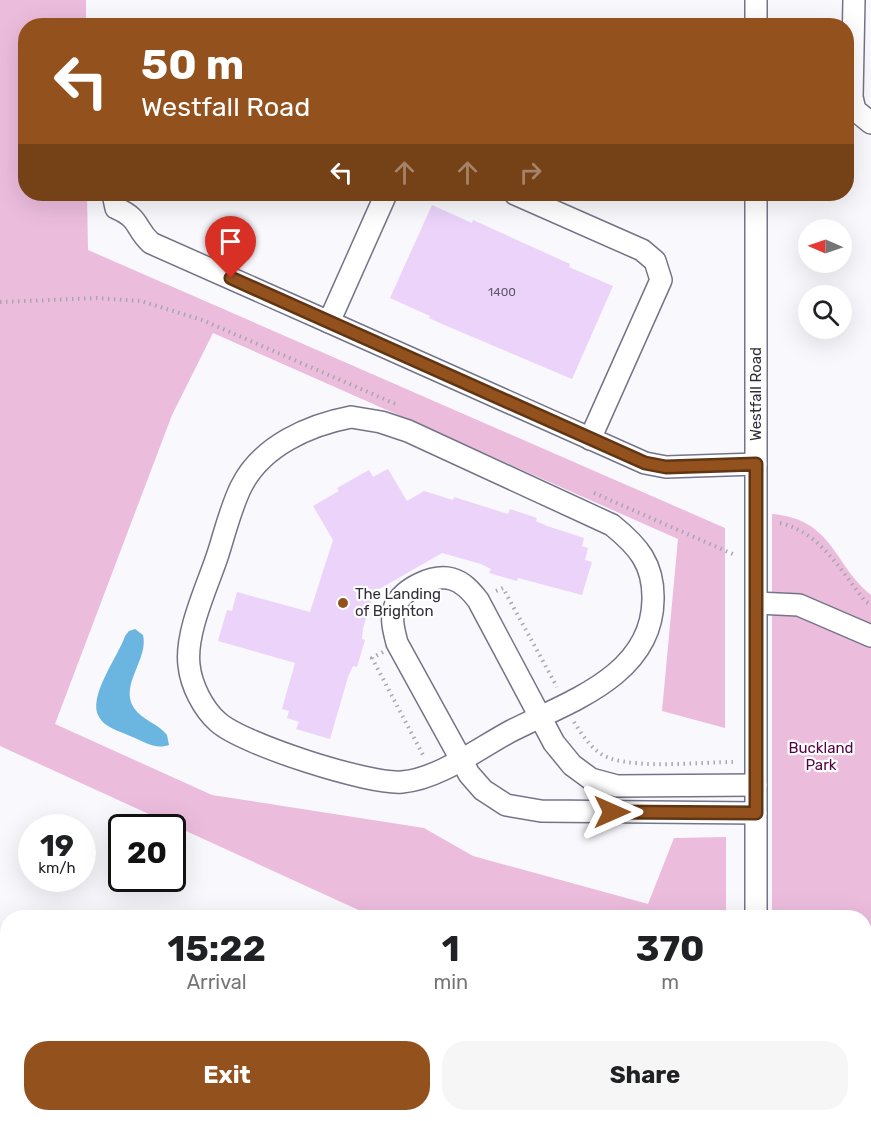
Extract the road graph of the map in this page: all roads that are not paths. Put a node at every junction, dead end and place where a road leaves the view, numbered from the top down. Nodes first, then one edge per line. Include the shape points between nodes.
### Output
1 (756, 0) edge
2 (854, 0) edge
3 (756, 18) edge
4 (854, 18) edge
5 (854, 106) edge
6 (871, 123) edge
7 (114, 201) edge
8 (383, 201) edge
9 (531, 201) edge
10 (756, 201) edge
11 (329, 322) junction
12 (590, 439) junction
13 (756, 464) junction
14 (757, 603) junction
15 (871, 636) edge
16 (539, 718) junction
17 (461, 760) junction
18 (756, 785) junction
19 (756, 813) junction
20 (756, 910) edge

1 - 3 street
2 - 4 street
5 - 6 street
7 - 11 street via 116,208 131,214 152,243
8 - 11 street
9 - 12 street via 642,250 654,261 661,280
10 - 13 street, Westfall Road
11 - 12 street
12 - 13 street via 645,463 666,467
13 - 14 street, Westfall Road
14 - 15 street via 799,605
14 - 18 street, Westfall Road
16 - 17 street
16 - 17 street via 478,600 468,588 453,579 437,578 419,585 395,606 392,624 397,643
16 - 17 street via 619,671 644,642 653,619 654,589 646,561 634,543 612,525 381,422 351,417 324,422 276,447 255,465 240,488 192,634 189,665 199,698 218,722 243,739 355,775 403,782 423,778
16 - 18 street via 572,765 591,779 617,786
17 - 19 street via 483,790 506,805 541,811
18 - 19 street, Westfall Road
19 - 20 street, Westfall Road

